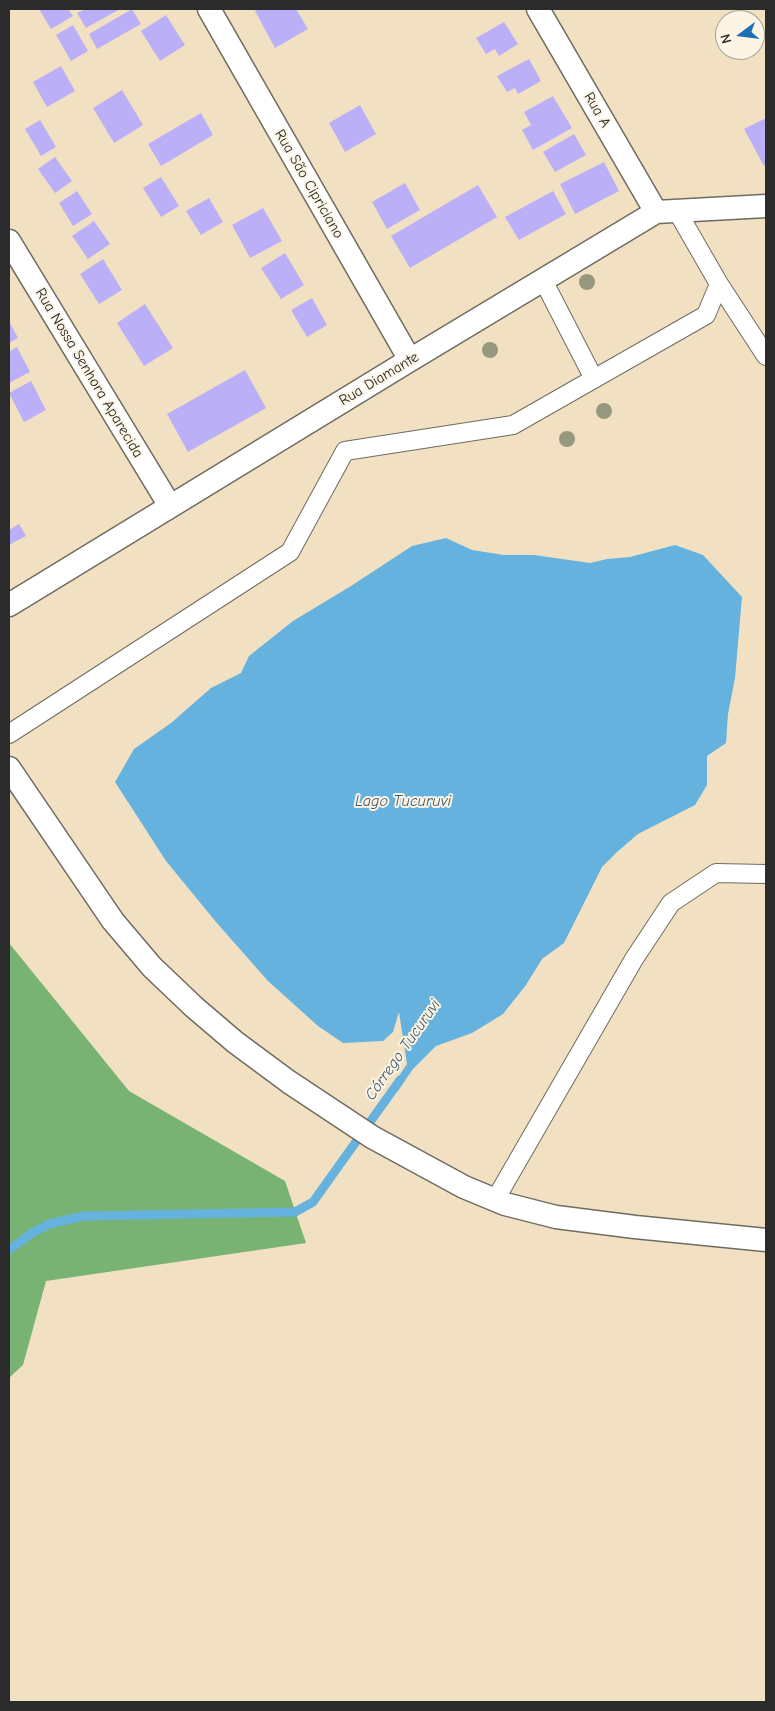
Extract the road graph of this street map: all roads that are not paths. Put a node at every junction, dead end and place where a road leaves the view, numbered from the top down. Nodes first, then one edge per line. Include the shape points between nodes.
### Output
1 (209, 9) edge
2 (538, 9) edge
3 (766, 206) edge
4 (667, 212) junction
5 (9, 241) edge
6 (543, 280) junction
7 (719, 284) junction
8 (766, 356) edge
9 (410, 360) junction
10 (594, 379) junction
11 (170, 506) junction
12 (9, 604) edge
13 (9, 734) edge
14 (9, 768) edge
15 (766, 874) edge
16 (495, 1200) junction
17 (766, 1240) edge

1 - 9 street, Rua São Cipriciano
2 - 4 street, Rua A
3 - 4 street, Rua Diamante
4 - 6 street, Rua Diamante
4 - 7 street
5 - 11 street, Rua Nossa Senhora Aparecida
6 - 9 street, Rua Diamante
6 - 10 street
7 - 8 street
7 - 10 street via 706,314
9 - 11 street, Rua Diamante
10 - 13 street via 513,425 345,451 290,552
11 - 12 street, Rua Diamante
14 - 16 street via 113,921 152,967 194,1007 235,1042 350,1123 456,1183
15 - 16 street via 716,873 671,903 634,959
16 - 17 street via 556,1217

